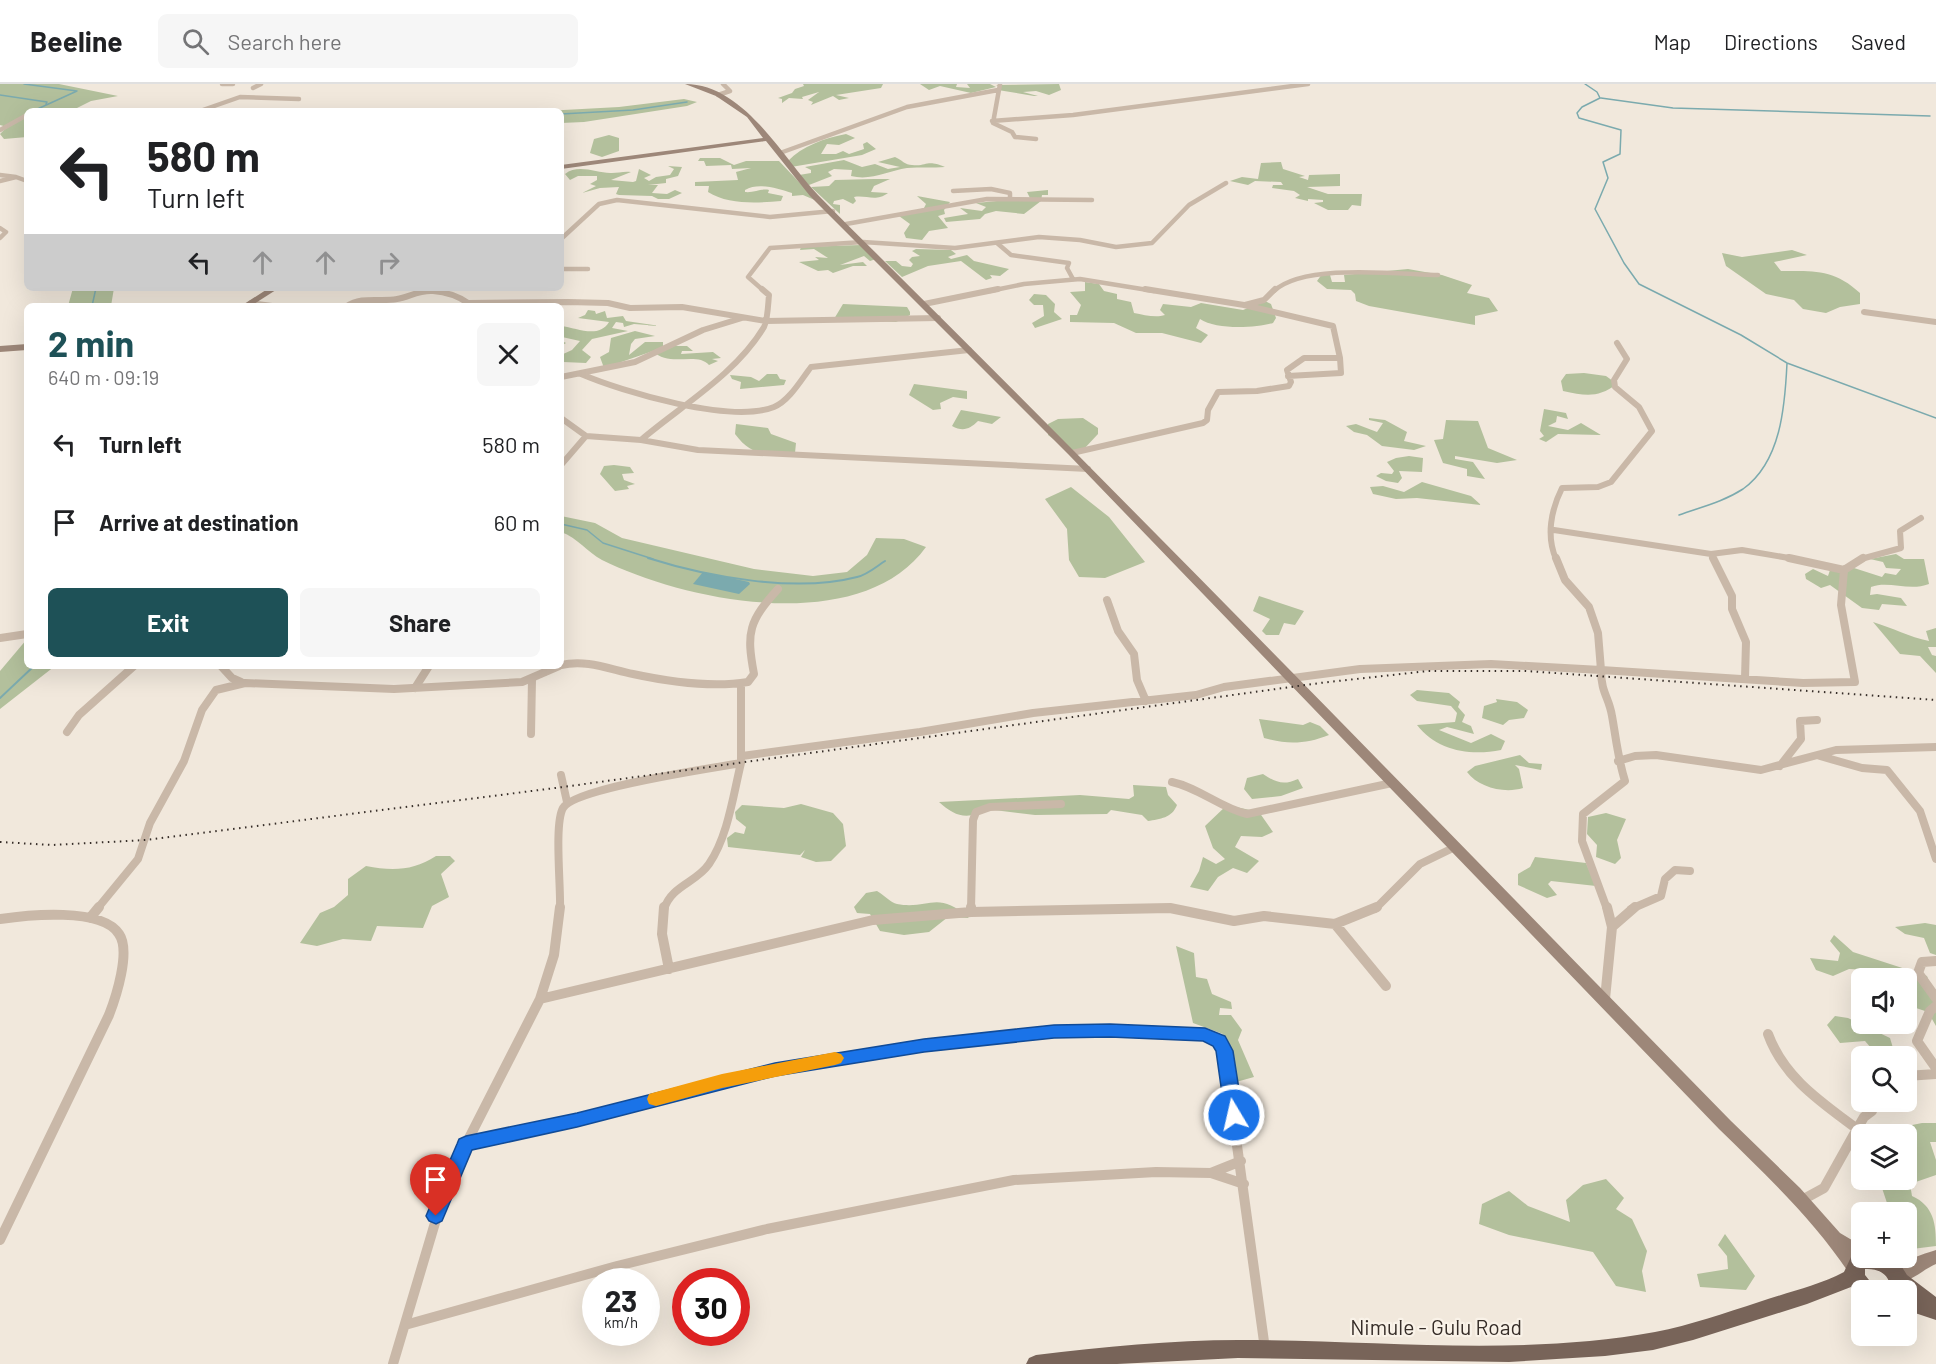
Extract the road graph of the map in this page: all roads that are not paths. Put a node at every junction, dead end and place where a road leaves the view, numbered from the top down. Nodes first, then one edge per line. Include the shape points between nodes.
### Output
1 (222, 84) edge
2 (233, 84) edge
3 (261, 84) edge
4 (688, 84) edge
5 (1308, 84) edge
6 (999, 87) edge
7 (253, 88) dead end
8 (721, 90) edge
9 (299, 99) dead end
10 (208, 108) edge
11 (24, 117) edge
12 (992, 121) junction
13 (0, 130) edge
14 (768, 139) junction
15 (1036, 139) dead end
16 (780, 153) junction
17 (564, 167) edge
18 (0, 175) edge
19 (16, 177) junction
20 (24, 180) edge
21 (0, 181) edge
22 (1226, 183) dead end
23 (953, 191) dead end
24 (1010, 198) junction
25 (1092, 200) dead end
26 (833, 212) junction
27 (846, 224) junction
28 (0, 228) edge
29 (564, 236) edge
30 (0, 238) edge
31 (863, 242) junction
32 (997, 243) junction
33 (564, 269) edge
34 (588, 270) dead end
35 (1438, 275) dead end
36 (1073, 279) junction
37 (270, 291) edge
38 (427, 291) edge
39 (438, 291) edge
40 (251, 303) edge
41 (351, 303) edge
42 (468, 303) edge
43 (468, 303) edge
44 (924, 304) junction
45 (1244, 305) junction
46 (1864, 312) dead end
47 (747, 317) junction
48 (938, 318) junction
49 (766, 321) junction
50 (1936, 322) edge
51 (1617, 343) dead end
52 (24, 347) edge
53 (0, 349) edge
54 (969, 350) junction
55 (1340, 358) junction
56 (581, 374) junction
57 (1288, 376) junction
58 (564, 377) edge
59 (686, 404) junction
60 (564, 420) edge
61 (586, 435) junction
62 (641, 440) junction
63 (1072, 453) junction
64 (564, 461) edge
65 (1088, 469) junction
66 (1921, 518) dead end
67 (1554, 530) junction
68 (1710, 554) junction
69 (1844, 570) junction
70 (778, 589) dead end
71 (1107, 600) dead end
72 (24, 634) edge
73 (0, 638) edge
74 (564, 665) edge
75 (131, 669) edge
76 (223, 669) edge
77 (427, 669) edge
78 (553, 669) edge
79 (1601, 670) junction
80 (1292, 678) junction
81 (1745, 678) junction
82 (531, 679) junction
83 (245, 683) junction
84 (741, 684) junction
85 (414, 688) junction
86 (216, 690) junction
87 (1146, 701) junction
88 (1816, 720) dead end
89 (67, 732) dead end
90 (531, 734) dead end
91 (1936, 747) edge
92 (1820, 756) junction
93 (741, 759) junction
94 (1618, 761) junction
95 (1780, 766) junction
96 (561, 775) dead end
97 (1172, 782) dead end
98 (1392, 783) junction
99 (567, 802) junction
100 (1061, 804) dead end
101 (1455, 847) junction
102 (1936, 859) edge
103 (1690, 871) dead end
104 (971, 912) junction
105 (90, 918) junction
106 (0, 919) edge
107 (1335, 924) junction
108 (1612, 927) junction
109 (1936, 961) edge
110 (669, 969) junction
111 (1386, 987) dead end
112 (1936, 998) edge
113 (540, 999) junction
114 (1605, 999) junction
115 (1936, 1006) edge
116 (1768, 1034) dead end
117 (1936, 1068) edge
118 (1936, 1074) edge
119 (1917, 1075) edge
120 (1871, 1112) edge
121 (1851, 1124) edge
122 (1860, 1124) edge
123 (1851, 1140) edge
124 (466, 1144) junction
125 (1241, 1161) junction
126 (1211, 1173) junction
127 (1244, 1184) junction
128 (1802, 1200) junction
129 (0, 1240) edge
130 (1936, 1257) edge
131 (1862, 1271) edge
132 (1896, 1278) edge
133 (1917, 1305) edge
134 (1936, 1308) edge
135 (1936, 1313) edge
136 (405, 1325) junction
137 (1265, 1349) junction
138 (1430, 1359) edge
139 (393, 1364) edge
140 (1036, 1364) edge

1 - 2 street
3 - 7 street
4 - 8 street
5 - 12 street via 1073,115
6 - 12 street
6 - 16 street via 907,107
8 - 14 street
9 - 10 street via 239,97
11 - 13 street
12 - 15 street via 1016,137
14 - 16 street
14 - 17 street
16 - 26 street
18 - 19 street
19 - 20 street
19 - 21 street
22 - 32 street via 1189,205 1152,243 1144,246 1116,247 1047,237
23 - 24 street via 1001,190 1010,193
24 - 25 street
24 - 27 street via 975,200
26 - 27 street
26 - 29 street via 770,217 617,200 599,204
27 - 31 street
28 - 30 street via 6,232
31 - 32 street via 942,249
31 - 44 street
31 - 49 street via 770,248 748,277 769,295
32 - 36 street via 1011,255 1069,263 1067,268
33 - 34 street
35 - 45 street via 1324,272 1280,285 1264,300
36 - 44 street via 1012,286
36 - 45 street
37 - 40 street
38 - 41 street via 399,299
39 - 42 street
43 - 47 street via 608,303 630,308 682,307
44 - 48 street
45 - 55 street via 1331,325
46 - 50 street
47 - 49 street
47 - 56 street via 703,330 635,362
48 - 49 street
48 - 54 street
49 - 59 street via 740,356
51 - 67 street via 1628,359 1613,384 1639,407 1652,431 1611,482 1598,487 1559,489 1552,506
52 - 53 street
54 - 59 street via 812,367 778,404 764,410
54 - 63 street
55 - 57 street via 1304,358 1287,370
55 - 57 street via 1341,373
56 - 58 street
56 - 59 street via 635,393
57 - 63 street via 1291,384 1285,387 1216,393 1207,420 1197,426
59 - 62 street
60 - 61 street
61 - 62 street
61 - 64 street
62 - 65 street via 698,450
63 - 65 street
65 - 80 street
66 - 69 street via 1900,531 1900,548 1864,557
67 - 68 street
67 - 79 street via 1551,547 1564,580 1587,603 1594,620
68 - 69 street via 1752,550
68 - 81 street via 1734,600 1732,609 1744,636
69 - 81 street via 1841,605 1855,682
70 - 84 street via 750,621 748,637 754,674
71 - 87 street via 1118,631 1134,654 1137,680
72 - 73 street
74 - 84 street via 582,663 648,676
75 - 89 street via 79,715
76 - 83 street
76 - 86 street
77 - 85 street
78 - 82 street
79 - 80 street via 1520,664 1390,666
79 - 81 street
79 - 94 street via 1601,688 1614,719
80 - 87 street
80 - 98 street
82 - 85 street
82 - 90 street
83 - 85 street
83 - 86 street
84 - 93 street
86 - 105 street via 202,710 184,761 150,823 138,859
87 - 93 street via 1033,713
88 - 95 street via 1800,721 1801,739
91 - 92 street via 1836,750
92 - 95 street
92 - 102 street via 1890,773 1920,811
93 - 99 street
93 - 110 street via 729,813 709,863 674,890 662,909 663,948
94 - 95 street via 1656,755 1754,771
94 - 108 street via 1624,784 1585,812 1581,841 1597,874
96 - 99 street
97 - 98 street via 1191,787 1228,810 1248,814
98 - 101 street
99 - 113 street via 559,820 560,918 556,951
100 - 104 street via 990,807 976,812
101 - 107 street via 1420,864 1376,909
101 - 114 street
103 - 108 street via 1675,870 1665,879 1661,896 1629,910
104 - 107 street via 1170,908 1234,921 1264,916
104 - 110 street via 873,920
105 - 106 street via 42,915
105 - 129 street via 105,922 123,941 116,993 98,1040 75,1079
107 - 111 street
108 - 114 street
109 - 112 street via 1922,962 1918,973
110 - 113 street
113 - 124 street
114 - 128 street
115 - 117 street via 1917,1041
116 - 121 street via 1778,1058 1801,1085
118 - 119 street
120 - 122 street
123 - 128 street via 1824,1188
124 - 125 street via 824,1060 1054,1032 1164,1032 1205,1035 1222,1045
124 - 136 street via 436,1216
125 - 126 street
125 - 127 street
126 - 127 street
126 - 136 street via 1058,1175 955,1190 767,1229
127 - 137 street
128 - 131 street
130 - 132 street
131 - 132 main road, Nimule - Gulu Road
131 - 138 main road, Nimule - Gulu Road via 1828,1290 1722,1324 1653,1340
132 - 134 main road
133 - 135 main road
136 - 139 street
137 - 138 main road, Nimule - Gulu Road
137 - 140 main road, Nimule - Gulu Road via 1131,1352

